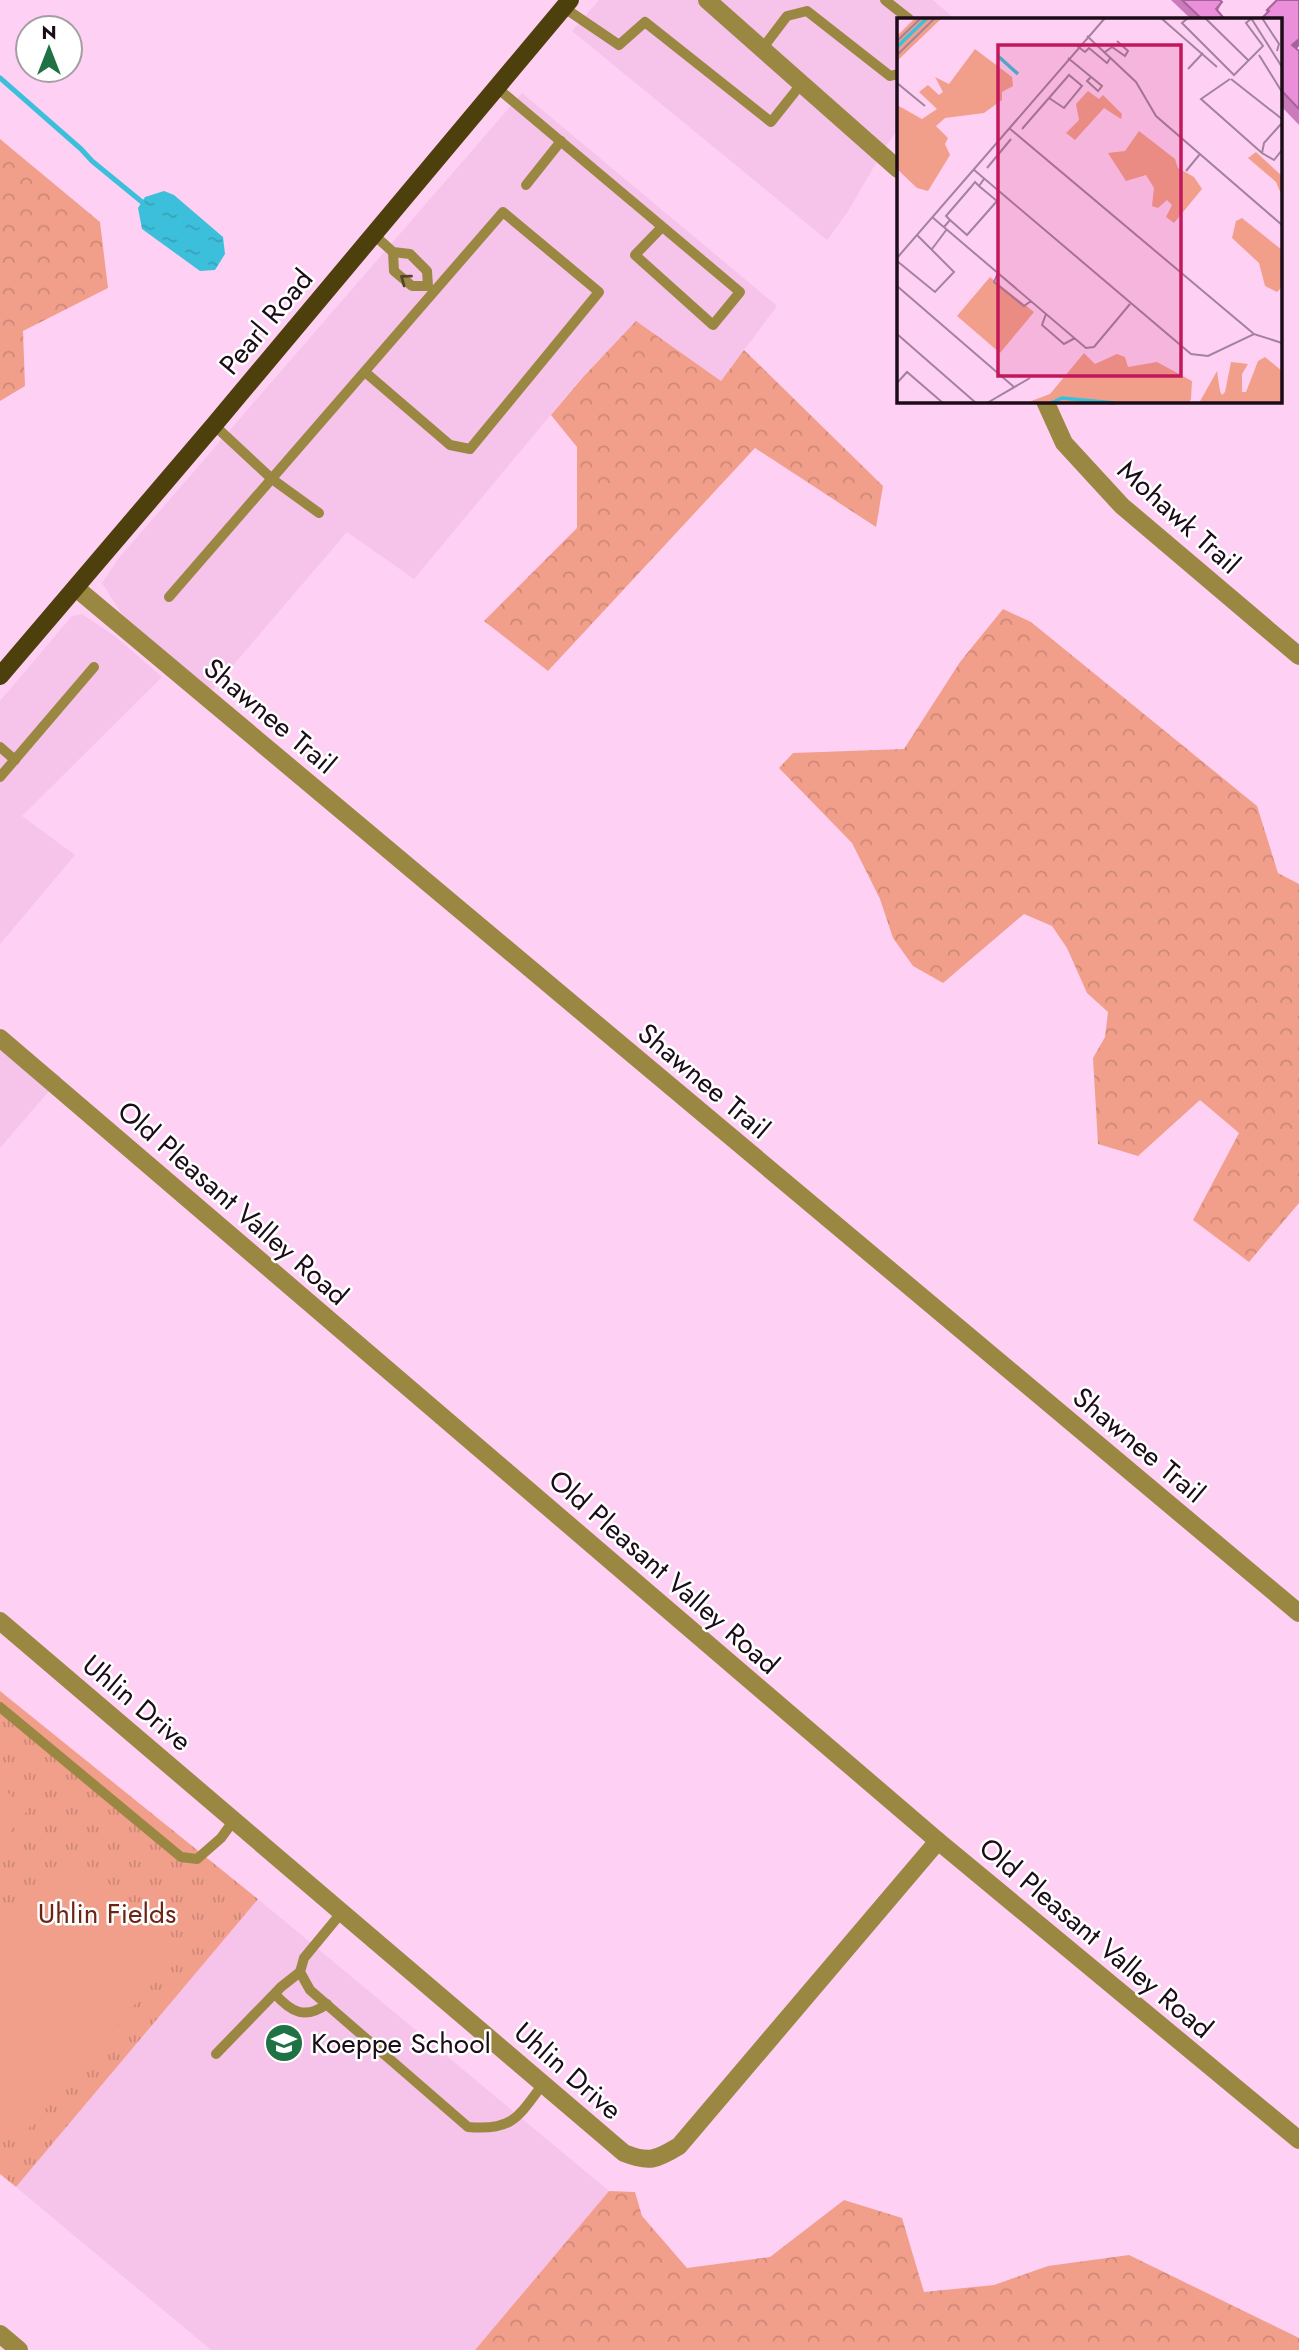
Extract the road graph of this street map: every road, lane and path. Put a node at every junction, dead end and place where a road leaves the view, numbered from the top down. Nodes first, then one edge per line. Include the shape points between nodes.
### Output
1 (707, 0) edge
2 (885, 0) edge
3 (567, 4) edge
4 (908, 18) edge
5 (762, 50) junction
6 (897, 74) edge
7 (802, 83) junction
8 (496, 87) junction
9 (561, 141) junction
10 (897, 168) edge
11 (526, 185) dead end
12 (662, 227) junction
13 (373, 234) junction
14 (393, 252) junction
15 (431, 289) junction
16 (365, 372) junction
17 (1045, 402) edge
18 (214, 425) junction
19 (272, 479) junction
20 (319, 513) dead end
21 (76, 588) junction
22 (169, 597) dead end
23 (1299, 656) edge
24 (94, 667) dead end
25 (0, 676) edge
26 (0, 747) edge
27 (15, 760) junction
28 (0, 778) edge
29 (0, 1038) edge
30 (1299, 1613) edge
31 (0, 1621) edge
32 (0, 1707) edge
33 (234, 1820) junction
34 (938, 1841) junction
35 (342, 1912) junction
36 (300, 1972) junction
37 (275, 1994) junction
38 (327, 2004) junction
39 (216, 2054) dead end
40 (543, 2084) junction
41 (1299, 2140) edge
42 (0, 2334) edge
43 (19, 2350) edge

1 - 5 street
2 - 4 lane
3 - 7 lane via 619,46 645,22 771,122
3 - 8 main road, Pearl Road
5 - 6 lane via 786,16 807,11 890,76
5 - 7 street
7 - 10 street
8 - 9 lane
8 - 13 main road, Pearl Road
9 - 11 lane
9 - 12 lane
12 - 12 lane via 740,292 713,326 635,256
13 - 14 lane
13 - 18 main road, Pearl Road
14 - 15 lane via 410,254 427,271
15 -> 14 lane via 412,286 394,271
15 - 16 lane
15 - 16 lane via 502,212 599,292 470,449 450,445
16 - 19 lane
17 - 23 street, Mohawk Trail via 1064,443 1122,506
18 - 19 lane
18 - 21 main road, Pearl Road
19 - 20 lane
19 - 22 lane
21 - 25 main road, Pearl Road
21 - 30 street, Shawnee Trail
24 - 27 lane
26 - 27 lane
27 - 28 lane
29 - 34 street, Old Pleasant Valley Road
31 - 33 street, Uhlin Drive
32 - 33 lane via 181,1857 197,1859
33 - 35 street, Uhlin Drive
34 - 40 street, Uhlin Drive via 679,2146 660,2158 642,2161 624,2153
34 - 41 street, Old Pleasant Valley Road
35 - 36 lane via 304,1958
35 - 40 street, Uhlin Drive
36 - 37 lane
36 - 38 lane via 310,1990
37 - 38 lane via 293,2011 317,2011
37 - 39 lane
38 - 40 lane via 468,2127 500,2127 516,2118
42 - 43 street

